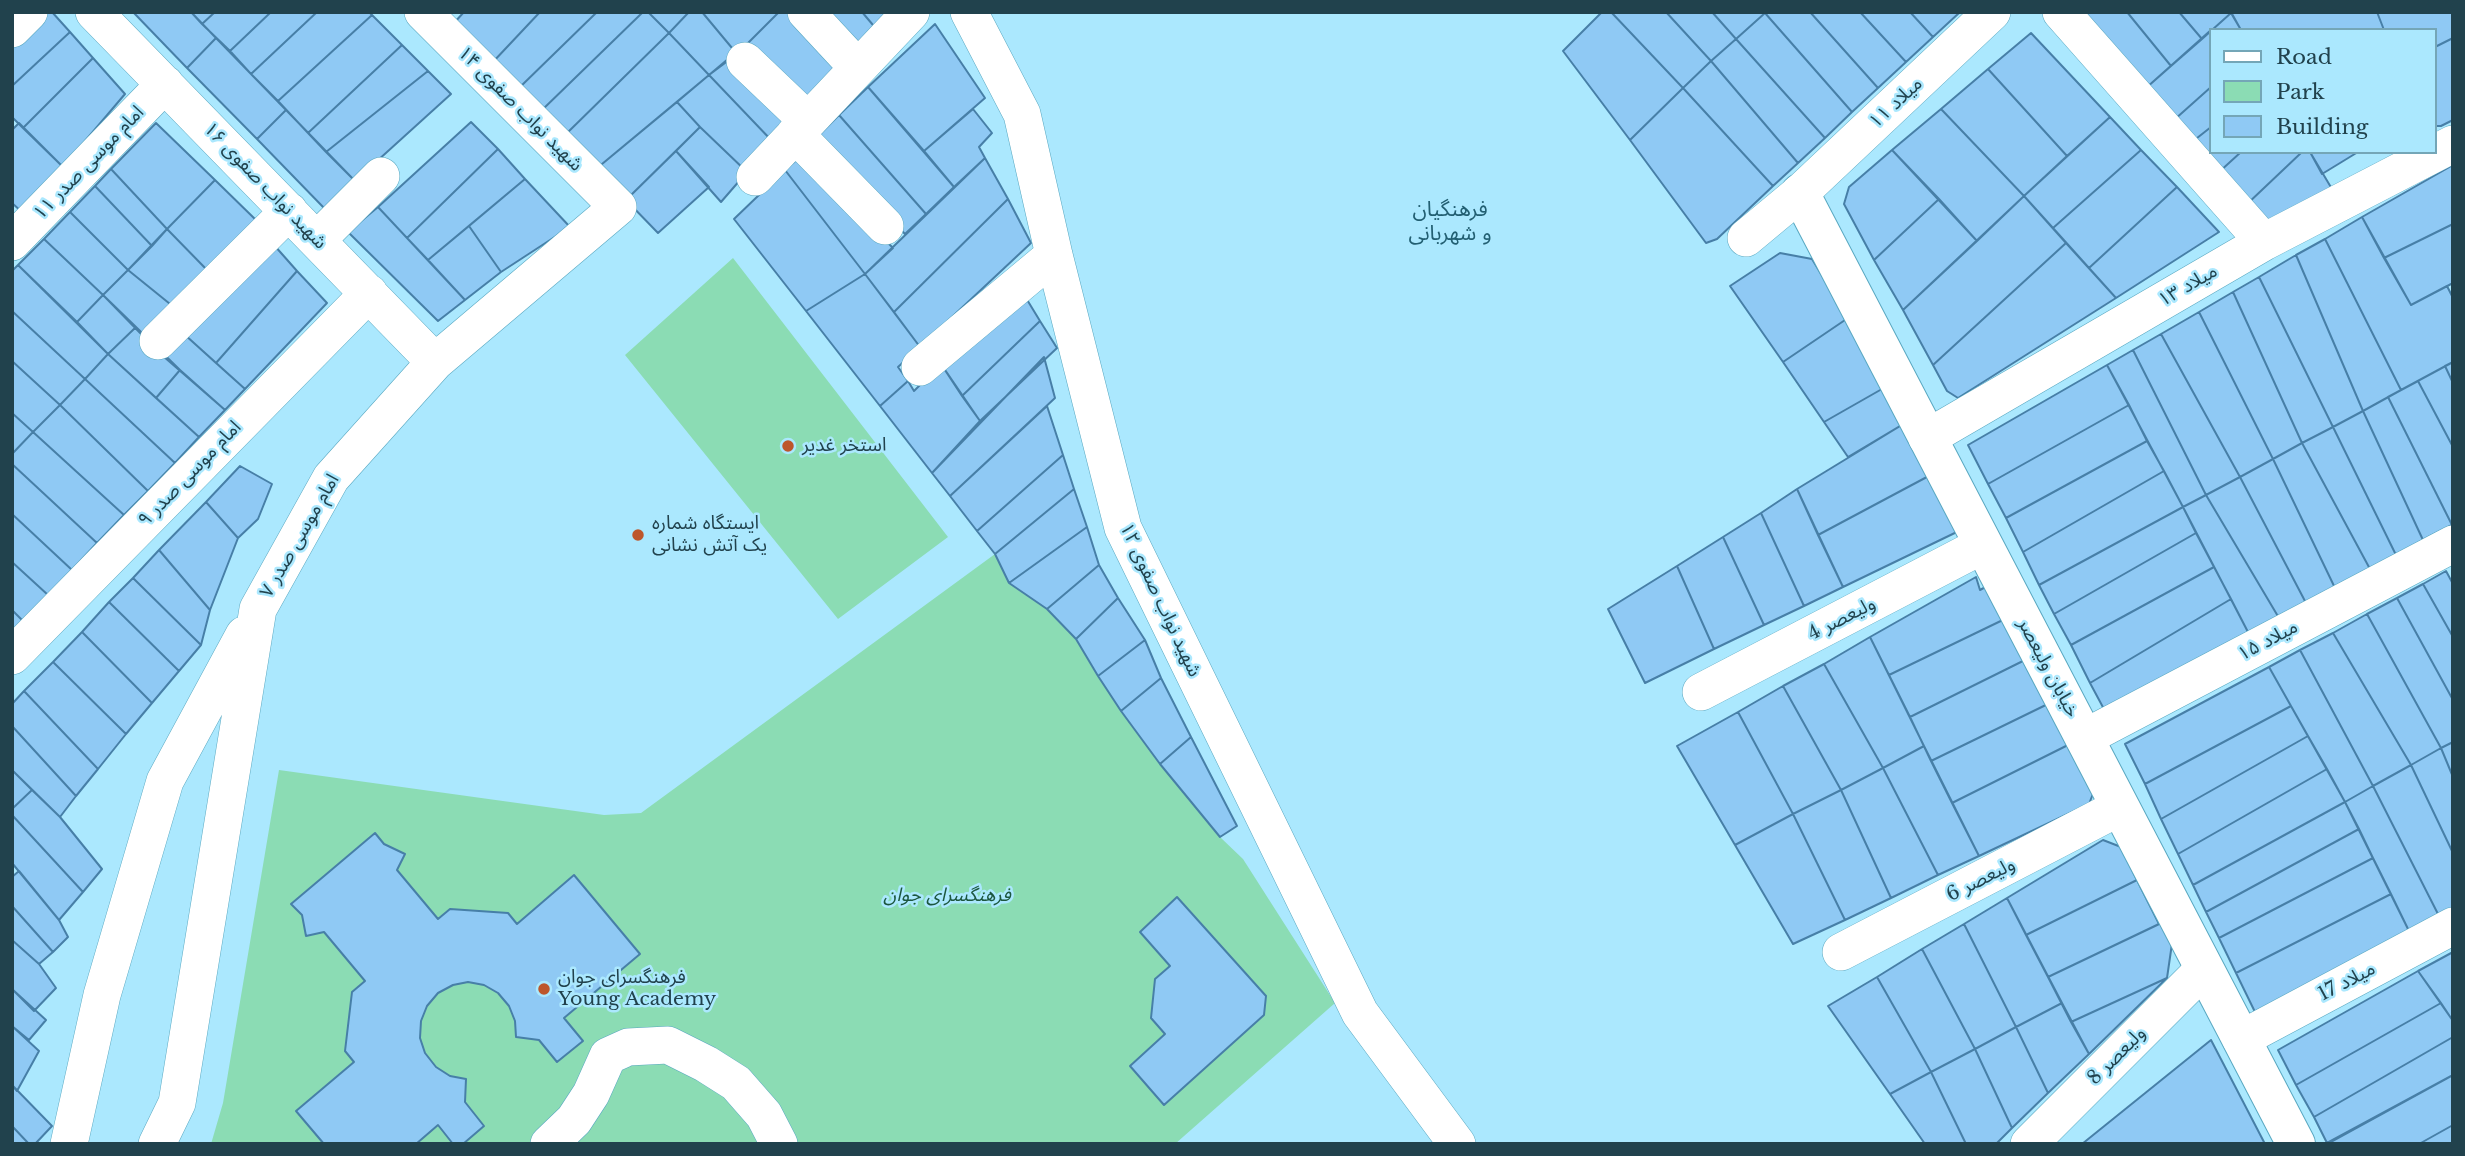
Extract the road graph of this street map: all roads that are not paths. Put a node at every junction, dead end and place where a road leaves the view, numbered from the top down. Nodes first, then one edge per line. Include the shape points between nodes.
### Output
1 (29, 12) edge
2 (94, 12) edge
3 (423, 12) edge
4 (806, 12) edge
5 (911, 12) edge
6 (969, 12) edge
7 (1993, 12) edge
8 (2061, 12) edge
9 (12, 29) edge
10 (745, 61) dead end
11 (858, 68) junction
12 (165, 84) junction
13 (802, 128) junction
14 (2453, 144) edge
15 (2437, 152) edge
16 (2434, 154) edge
17 (381, 176) dead end
18 (755, 177) dead end
19 (1800, 193) junction
20 (618, 207) joint
21 (289, 211) junction
22 (885, 226) dead end
23 (17, 230) edge
24 (1746, 238) dead end
25 (317, 240) junction
26 (2264, 242) junction
27 (1054, 255) junction
28 (369, 293) junction
29 (158, 341) dead end
30 (435, 362) junction
31 (920, 367) dead end
32 (1927, 438) junction
33 (2453, 544) edge
34 (1983, 545) junction
35 (258, 609) junction
36 (12, 656) edge
37 (1701, 692) dead end
38 (2084, 738) junction
39 (2120, 807) junction
40 (2453, 926) edge
41 (1841, 952) dead end
42 (2204, 969) junction
43 (2241, 1039) junction
44 (69, 1144) edge
45 (157, 1144) edge
46 (549, 1144) edge
47 (779, 1144) edge
48 (1457, 1144) edge
49 (2029, 1144) edge
50 (2296, 1144) edge

1 - 9 street
2 - 12 street, شهید نواب صفوی ۱۶
3 - 20 street, شهید نواب صفوی ۱۴
4 - 11 street
5 - 11 street
6 - 27 street, شهید نواب صفوی ۱۲ via 1022,114
7 - 19 street, میلاد ۱۱
8 - 26 street
10 - 13 street
11 - 13 street
12 - 21 street, شهید نواب صفوی ۱۶
12 - 23 street, امام موسی صدر ۱۱
13 - 18 street
13 - 22 street
14 - 15 street, میلاد ۱۳
16 - 26 street, میلاد ۱۳
17 - 25 street
19 - 24 street, میلاد ۱۱
19 - 32 street, خیابان ولیعصر
20 - 30 street, امام موسی صدر ۷
21 - 25 street, شهید نواب صفوی ۱۶
21 - 29 street
25 - 28 street, شهید نواب صفوی ۱۶
26 - 32 street, میلاد ۱۳
27 - 31 street
27 - 48 street, شهید نواب صفوی ۱۲ via 1123,528 1360,1013
28 - 30 street, شهید نواب صفوی ۱۶
28 - 36 street, امام موسی صدر ۹
30 - 35 street, امام موسی صدر ۷ via 331,478
32 - 34 street, خیابان ولیعصر
33 - 38 street, میلاد ۱۵
34 - 37 street, ولیعصر 4
34 - 38 street, خیابان ولیعصر
35 - 44 street via 165,781 102,995
35 - 45 street, امام موسی صدر ۷ via 177,1103
38 - 39 street, خیابان ولیعصر
39 - 41 street, ولیعصر 6
39 - 42 street, خیابان ولیعصر
40 - 43 street, میلاد 17
42 - 43 street, خیابان ولیعصر
42 - 49 street, ولیعصر 8
43 - 50 street, خیابان ولیعصر
46 - 47 street via 591,1094 608,1056 628,1047 668,1045 736,1083 764,1115

